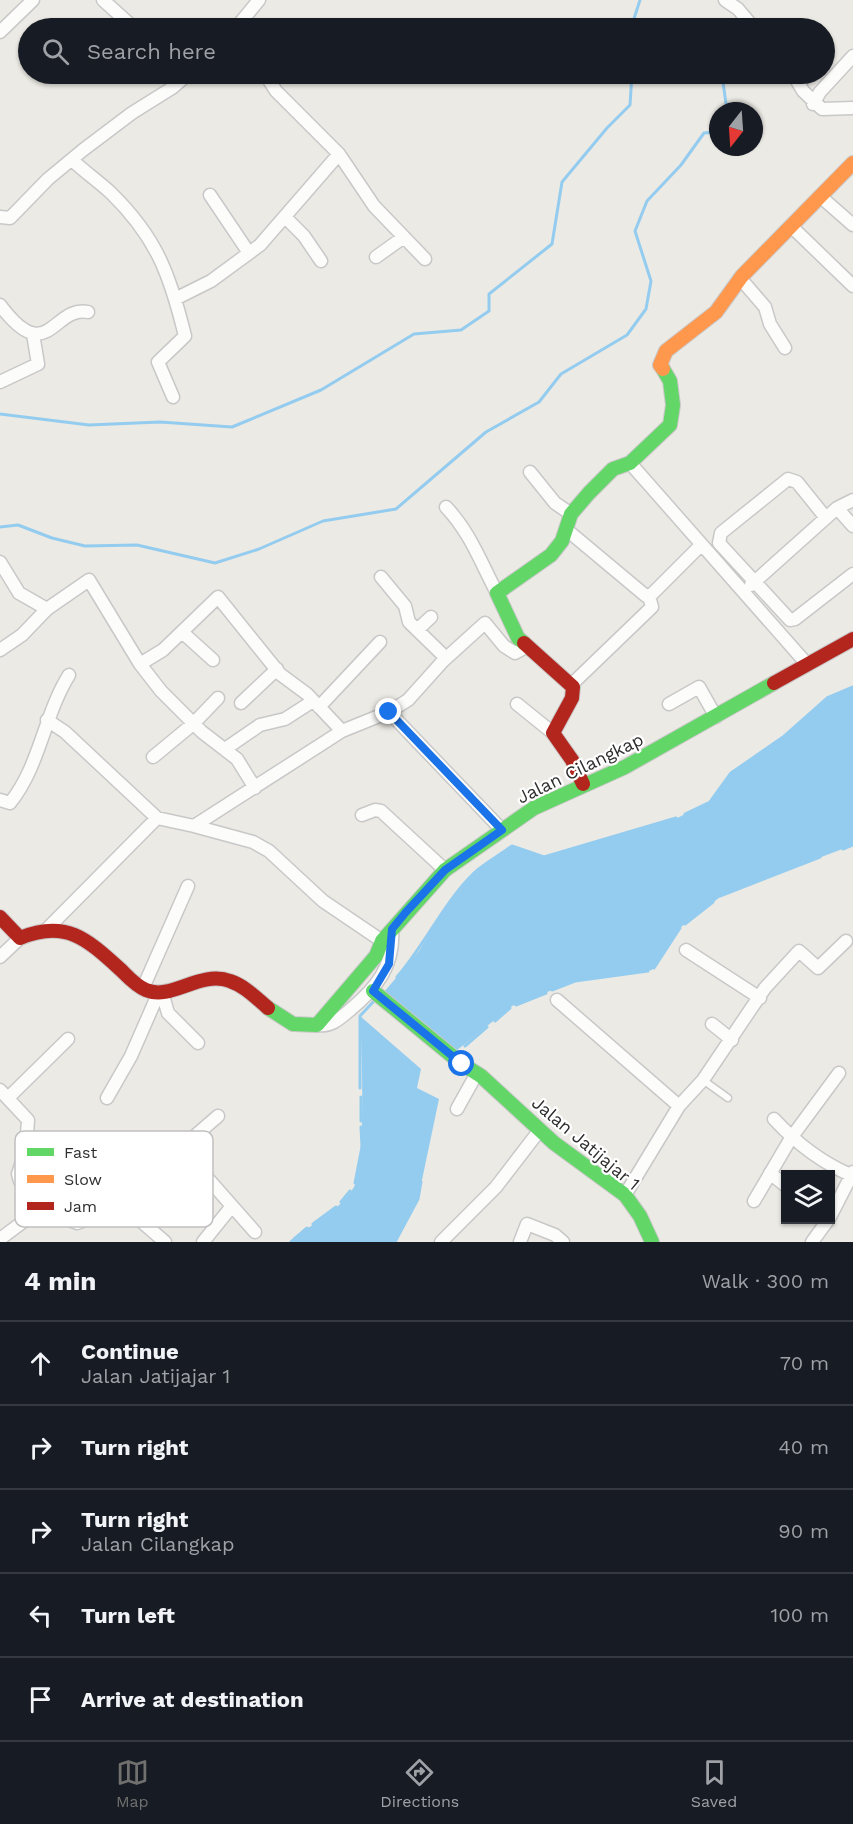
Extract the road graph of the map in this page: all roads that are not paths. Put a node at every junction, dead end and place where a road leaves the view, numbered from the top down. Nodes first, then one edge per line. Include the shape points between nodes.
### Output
1 (103, 0) edge
2 (259, 0) edge
3 (725, 0) edge
4 (31, 1) edge
5 (123, 18) edge
6 (244, 18) edge
7 (746, 18) edge
8 (0, 32) edge
9 (853, 56) edge
10 (835, 76) edge
11 (170, 84) edge
12 (272, 84) edge
13 (800, 84) edge
14 (827, 84) edge
15 (813, 104) junction
16 (853, 108) edge
17 (339, 154) junction
18 (72, 160) junction
19 (853, 163) edge
20 (210, 195) dead end
21 (821, 196) junction
22 (0, 217) edge
23 (285, 217) junction
24 (853, 225) edge
25 (792, 226) junction
26 (404, 237) junction
27 (249, 253) junction
28 (376, 257) dead end
29 (425, 259) dead end
30 (321, 261) dead end
31 (740, 278) junction
32 (853, 286) edge
33 (175, 299) junction
34 (0, 305) edge
35 (88, 312) dead end
36 (33, 334) junction
37 (785, 348) dead end
38 (0, 382) edge
39 (173, 397) dead end
40 (630, 463) junction
41 (530, 472) dead end
42 (853, 500) edge
43 (447, 507) dead end
44 (837, 508) junction
45 (571, 514) junction
46 (826, 518) junction
47 (853, 526) edge
48 (567, 530) junction
49 (702, 545) junction
50 (2, 571) edge
51 (853, 574) edge
52 (381, 577) dead end
53 (756, 582) junction
54 (743, 592) junction
55 (497, 593) junction
56 (649, 596) junction
57 (47, 609) junction
58 (431, 617) dead end
59 (417, 630) junction
60 (182, 632) junction
61 (853, 639) edge
62 (380, 642) dead end
63 (526, 647) junction
64 (0, 651) edge
65 (446, 658) junction
66 (213, 660) dead end
67 (806, 663) junction
68 (140, 664) junction
69 (277, 669) junction
70 (69, 675) dead end
71 (571, 685) junction
72 (218, 698) dead end
73 (241, 703) dead end
74 (316, 704) junction
75 (517, 704) dead end
76 (669, 704) dead end
77 (389, 712) junction
78 (716, 717) junction
79 (47, 720) junction
80 (193, 724) junction
81 (342, 731) junction
82 (553, 733) junction
83 (225, 749) junction
84 (153, 757) dead end
85 (583, 784) junction
86 (255, 788) junction
87 (0, 800) edge
88 (362, 815) dead end
89 (157, 818) junction
90 (194, 826) junction
91 (502, 830) junction
92 (445, 870) junction
93 (188, 886) dead end
94 (0, 916) edge
95 (47, 929) junction
96 (392, 929) junction
97 (20, 938) junction
98 (382, 941) junction
99 (846, 941) dead end
100 (686, 950) dead end
101 (0, 957) edge
102 (143, 988) junction
103 (161, 992) junction
104 (378, 995) junction
105 (759, 998) junction
106 (557, 1000) dead end
107 (712, 1024) dead end
108 (315, 1026) junction
109 (68, 1039) dead end
110 (732, 1040) junction
111 (198, 1043) dead end
112 (477, 1073) junction
113 (839, 1073) dead end
114 (703, 1080) junction
115 (5, 1094) edge
116 (107, 1098) dead end
117 (728, 1098) dead end
118 (679, 1106) junction
119 (457, 1109) dead end
120 (218, 1116) dead end
121 (774, 1119) dead end
122 (27, 1131) edge
123 (200, 1131) edge
124 (539, 1131) junction
125 (791, 1138) junction
126 (770, 1173) junction
127 (852, 1174) edge
128 (781, 1182) edge
129 (213, 1184) edge
130 (625, 1195) junction
131 (754, 1202) dead end
132 (232, 1206) junction
133 (835, 1208) edge
134 (826, 1224) edge
135 (16, 1227) edge
136 (148, 1227) edge
137 (255, 1232) dead end
138 (0, 1239) edge
139 (165, 1242) edge
140 (203, 1242) edge
141 (441, 1242) edge
142 (520, 1242) edge
143 (563, 1242) edge
144 (651, 1242) edge
145 (812, 1242) edge

1 - 5 street
2 - 6 street
3 - 7 street
4 - 8 street
9 - 10 street
11 - 18 street
12 - 17 street
13 - 15 street
14 - 15 street
15 - 16 street via 831,110
17 - 23 street
17 - 26 street via 374,206
18 - 22 street via 10,218
18 - 33 street via 137,221 159,252
19 - 21 street
20 - 27 street
21 - 24 street
21 - 25 street
23 - 27 street
23 - 30 street
25 - 31 street
25 - 32 street
26 - 28 street
26 - 29 street
27 - 33 street via 211,281
31 - 37 street via 767,310 770,324
31 - 40 street via 716,312 687,332 662,358 660,365 670,381 673,405 670,425
33 - 39 street via 185,336 158,362
34 - 36 street via 15,323
35 - 36 street via 75,313 45,332
36 - 38 street via 38,364
40 - 45 street via 609,473
40 - 49 street
41 - 45 street via 555,503
42 - 44 street
43 - 55 street via 482,558
44 - 46 street
44 - 47 street
45 - 48 street
46 - 53 street
46 - 53 street via 797,482 788,479 721,533 720,545
48 - 55 street via 551,555
48 - 56 street via 642,595
49 - 54 street
49 - 56 street
50 - 57 street via 20,593
51 - 53 street via 793,620
52 - 59 street via 405,606 409,622
53 - 54 street
54 - 67 street
55 - 63 street
56 - 71 street via 652,607
57 - 64 street
57 - 68 street via 89,580
58 - 59 street
59 - 65 street
60 - 66 street
60 - 68 street
60 - 69 street via 218,597
61 - 67 street, Jalan Cilangkap
62 - 74 street
63 - 65 street via 515,653 509,651 485,623
63 - 71 street
65 - 77 street via 408,700
67 - 78 street, Jalan Cilangkap
68 - 80 street via 173,706
69 - 73 street
69 - 74 street
70 - 79 street
71 - 82 street via 572,698
72 - 80 street
74 - 81 street
74 - 83 street via 285,719 260,725
75 - 82 street
76 - 78 street via 699,687
77 - 81 street
77 - 91 street
78 - 85 street, Jalan Cilangkap via 625,767
79 - 87 street via 24,786 9,804
79 - 89 street via 65,732
80 - 83 street
80 - 84 street
81 - 86 street
82 - 85 street
83 - 86 street via 237,759
85 - 91 street, Jalan Cilangkap via 534,808
86 - 90 street
88 - 92 street via 381,812
89 - 90 street
89 - 95 street
90 - 98 street via 253,842 269,851 323,901
91 - 92 street, Jalan Cilangkap
92 - 96 street, Jalan Cilangkap
93 - 102 street
94 - 97 street
95 - 97 street via 37,929
95 - 102 street via 62,927 90,942
96 - 98 street, Jalan Cilangkap
96 - 104 street via 389,964
97 - 101 street
98 - 108 street, Jalan Cilangkap via 376,956
99 - 105 street via 818,968 799,951
100 - 105 street
102 - 103 street
103 - 108 street via 184,982 216,977 246,990 299,1026
103 - 111 street via 168,1013
103 - 116 street
104 - 108 street via 330,1025
104 - 112 street, Jalan Jatijajar 1
105 - 110 street
106 - 118 street
107 - 110 street
109 - 115 street
110 - 114 street
112 - 119 street
112 - 124 street, Jalan Jatijajar 1
113 - 125 street
114 - 117 lane
114 - 118 street
115 - 122 street via 28,1120
118 - 130 street
120 - 123 street
121 - 125 street
124 - 130 street, Jalan Jatijajar 1
124 - 141 street via 496,1187
125 - 126 street
125 - 127 street via 815,1157
126 - 128 street
126 - 131 street
127 - 133 street
129 - 132 street
130 - 144 street, Jalan Jatijajar 1
132 - 137 street
132 - 140 street
134 - 145 street
135 - 138 street
136 - 139 street
142 - 143 street via 527,1224

